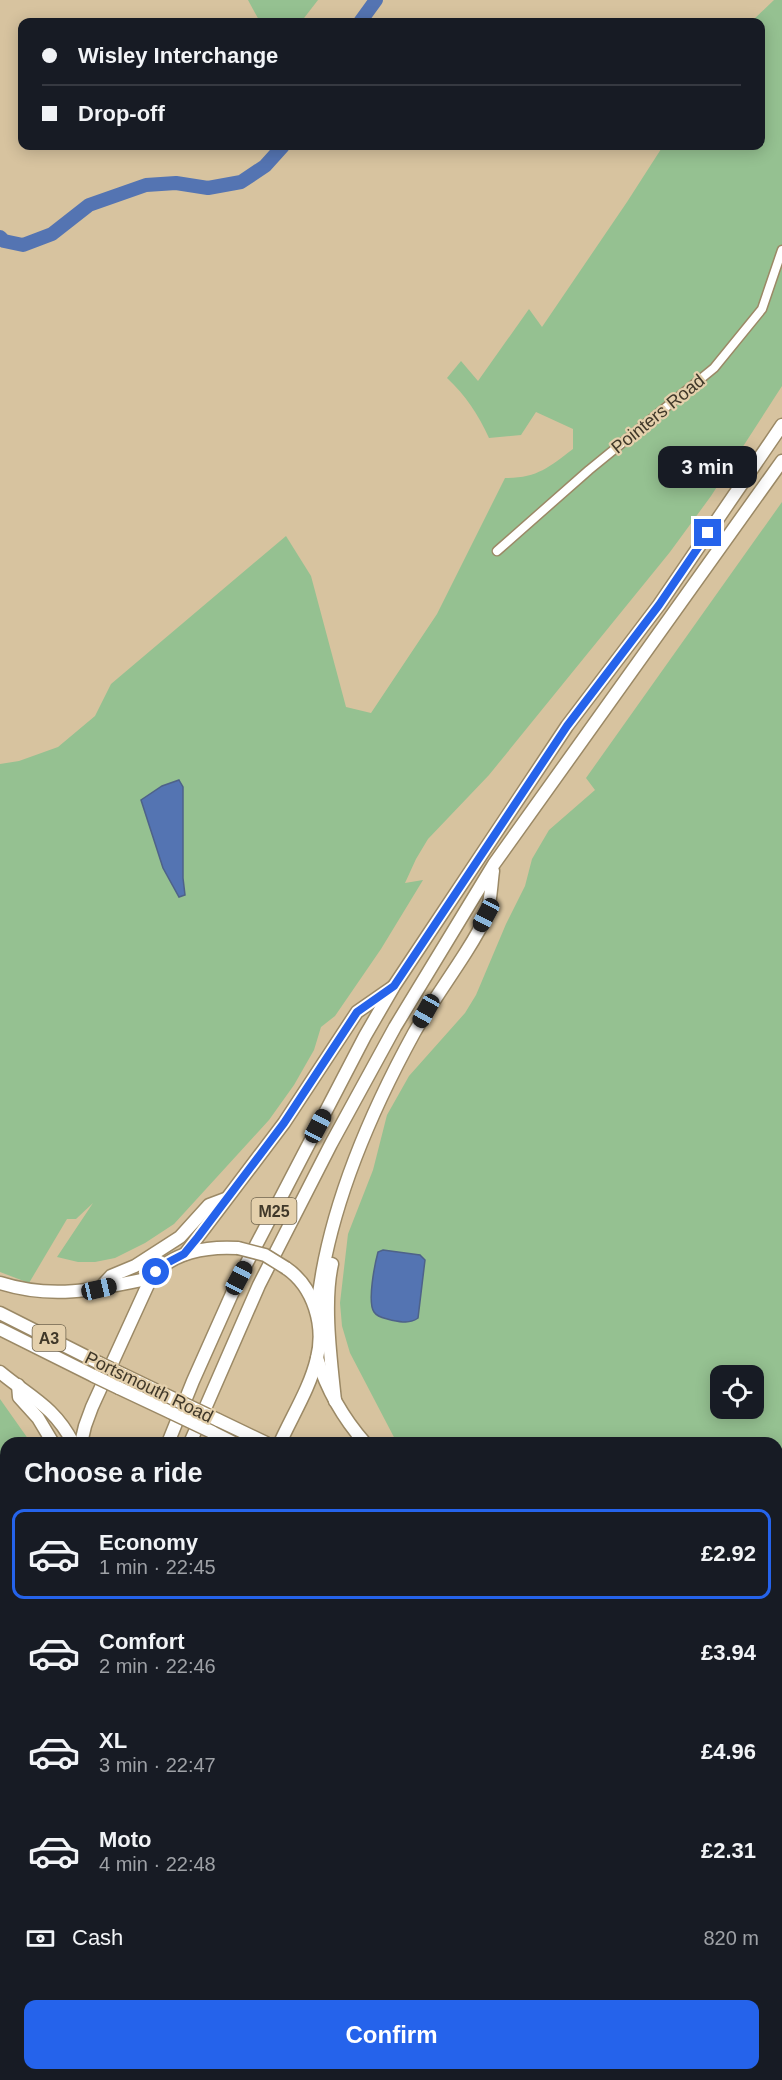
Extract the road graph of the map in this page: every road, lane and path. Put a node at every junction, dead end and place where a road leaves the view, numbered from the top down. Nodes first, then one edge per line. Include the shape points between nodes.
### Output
1 (782, 250) edge
2 (782, 425) edge
3 (782, 461) edge
4 (497, 551) dead end
5 (494, 864) junction
6 (394, 986) junction
7 (225, 1199) junction
8 (330, 1236) junction
9 (184, 1254) junction
10 (152, 1278) junction
11 (0, 1284) edge
12 (99, 1289) junction
13 (317, 1311) junction
14 (0, 1313) edge
15 (0, 1329) edge
16 (317, 1359) junction
17 (0, 1372) edge
18 (18, 1385) junction
19 (336, 1401) junction
20 (49, 1437) edge
21 (70, 1437) edge
22 (82, 1437) edge
23 (170, 1437) edge
24 (193, 1437) edge
25 (222, 1437) edge
26 (253, 1437) edge
27 (283, 1437) edge
28 (360, 1437) edge

1 - 4 street, Pointers Road via 762,309 714,368
2 - 6 highway, M25 via 659,605 567,726
3 - 5 highway, M25
5 - 8 highway, M25 via 486,915 394,1071 362,1145
5 - 24 highway, M25 via 395,1027 331,1144 260,1285
6 - 7 highway, M25 via 357,1012 284,1123
6 - 23 highway, M25 via 239,1278
7 - 9 highway, M25
7 - 12 highway, M25 via 209,1205 180,1237 135,1266 111,1276
8 - 13 highway
8 - 19 highway, M25 via 330,1350
9 - 10 highway
9 - 13 highway, bridge via 217,1247 265,1255 286,1268 305,1288
10 - 12 highway
10 - 22 highway via 92,1407
11 - 12 highway via 54,1293
13 - 16 highway
14 - 26 highway, Portsmouth Road / A3, bridge
15 - 25 highway, Portsmouth Road / A3, bridge
16 - 19 highway
16 - 27 highway
17 - 18 highway
18 - 20 highway via 20,1397
18 - 21 highway via 51,1411
19 - 28 highway

